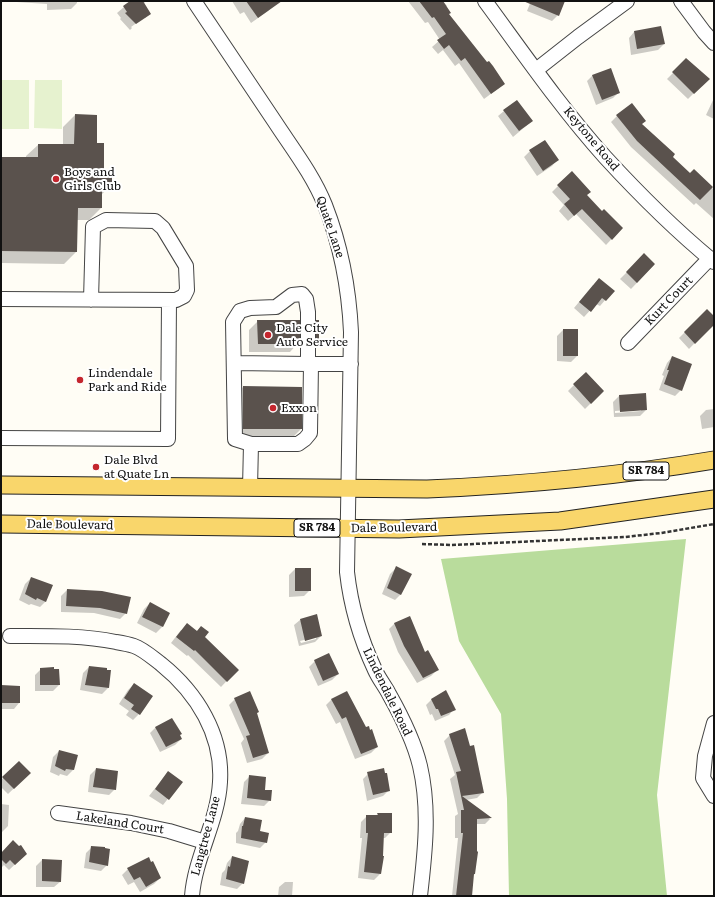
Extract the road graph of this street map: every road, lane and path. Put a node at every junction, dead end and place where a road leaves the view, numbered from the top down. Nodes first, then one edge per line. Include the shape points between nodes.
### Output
1 (194, 1) edge
2 (485, 1) edge
3 (627, 1) edge
4 (681, 1) edge
5 (714, 43) edge
6 (536, 70) junction
7 (712, 260) edge
8 (1, 299) edge
9 (91, 300) junction
10 (168, 300) junction
11 (628, 343) dead end
12 (234, 362) junction
13 (309, 364) junction
14 (351, 364) junction
15 (1, 438) edge
16 (251, 444) junction
17 (714, 460) edge
18 (1, 485) edge
19 (250, 488) junction
20 (348, 489) junction
21 (714, 499) edge
22 (1, 524) edge
23 (714, 524) edge
24 (348, 529) junction
25 (417, 543) dead end
26 (10, 636) dead end
27 (714, 723) edge
28 (714, 796) edge
29 (58, 813) dead end
30 (205, 842) junction
31 (192, 896) edge
32 (420, 896) edge

1 - 14 street, Quate Lane via 306,168 324,204 336,236 350,303
2 - 6 street, Keytone Road
3 - 6 street
4 - 5 street
6 - 7 street, Keytone Road via 605,156 659,212
7 - 11 street, Kurt Court
8 - 9 street
9 - 10 street
9 - 10 street via 93,227 106,220 155,221 163,228 186,266 187,290 184,296
10 - 15 street via 168,439
12 - 13 street
12 - 13 street via 233,322 240,311 276,307 292,295 302,294 306,299 308,312
12 - 16 street via 235,439
13 - 14 street
13 - 16 street via 310,433 306,439 298,444
14 - 20 street, Quate Lane
16 - 19 street
17 - 20 main road, SR 784 via 578,479 427,489
18 - 19 main road, SR 784
19 - 20 main road, SR 784
20 - 24 street, Lindendale Road
21 - 24 main road, Dale Boulevard / SR 784 via 560,521
22 - 24 main road, Dale Boulevard / SR 784
23 - 25 path via 625,537 451,545
24 - 32 street, Lindendale Road via 347,572 355,620 376,672 403,720 420,766 426,824
26 - 30 street, Langtree Lane via 75,637 134,646 154,658 182,683 209,723 219,756 220,782 217,801
27 - 28 street via 705,756 703,778
29 - 30 street, Lakeland Court via 131,822
30 - 31 street, Langtree Lane

